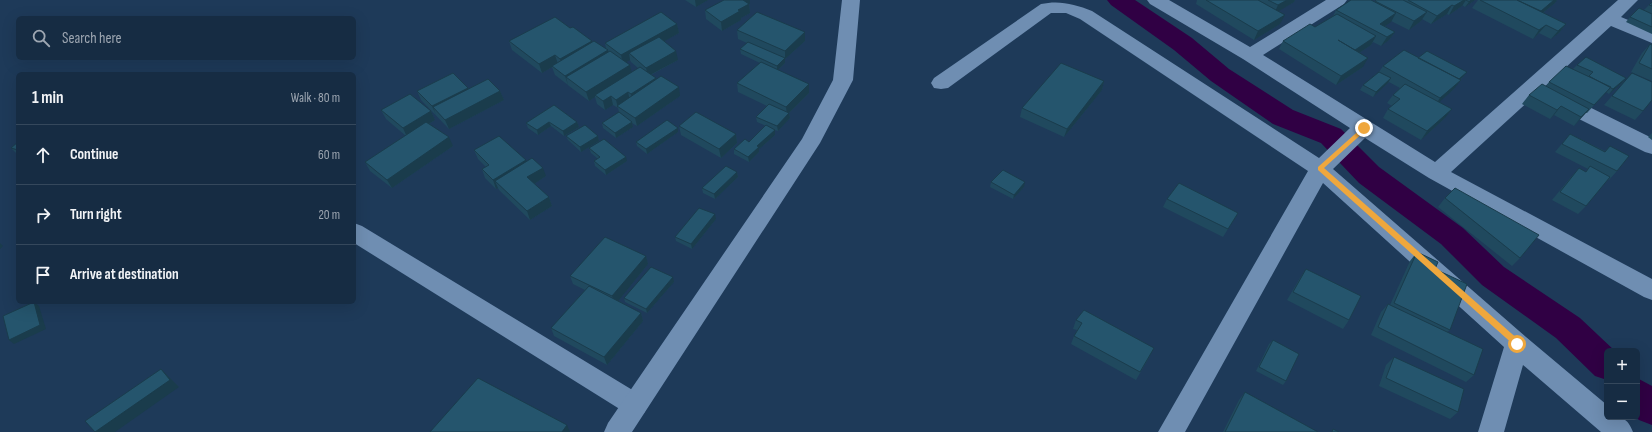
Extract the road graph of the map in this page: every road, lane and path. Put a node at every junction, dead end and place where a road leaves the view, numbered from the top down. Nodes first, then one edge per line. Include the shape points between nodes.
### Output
1 (851, 0) edge
2 (1156, 0) edge
3 (1338, 0) edge
4 (1629, 0) edge
5 (1609, 18) junction
6 (1652, 37) edge
7 (1250, 55) junction
8 (941, 83) dead end
9 (1532, 87) junction
10 (1364, 128) junction
11 (1652, 147) edge
12 (1320, 168) junction
13 (1436, 174) junction
14 (356, 233) edge
15 (1652, 290) edge
16 (1517, 344) junction
17 (635, 405) junction
18 (617, 432) edge
19 (1171, 432) edge
20 (1491, 432) edge
21 (1620, 432) edge

1 - 17 street via 844,80 810,143
2 - 7 street
3 - 7 street
4 - 5 street
5 - 6 street
5 - 9 street
7 - 10 street
8 - 12 street via 1047,8 1068,8 1086,15
9 - 11 street
9 - 13 street
10 - 12 street
10 - 13 street
12 - 16 street
12 - 19 street
13 - 15 street
14 - 17 street
16 - 20 street
16 - 21 street
17 - 18 street

